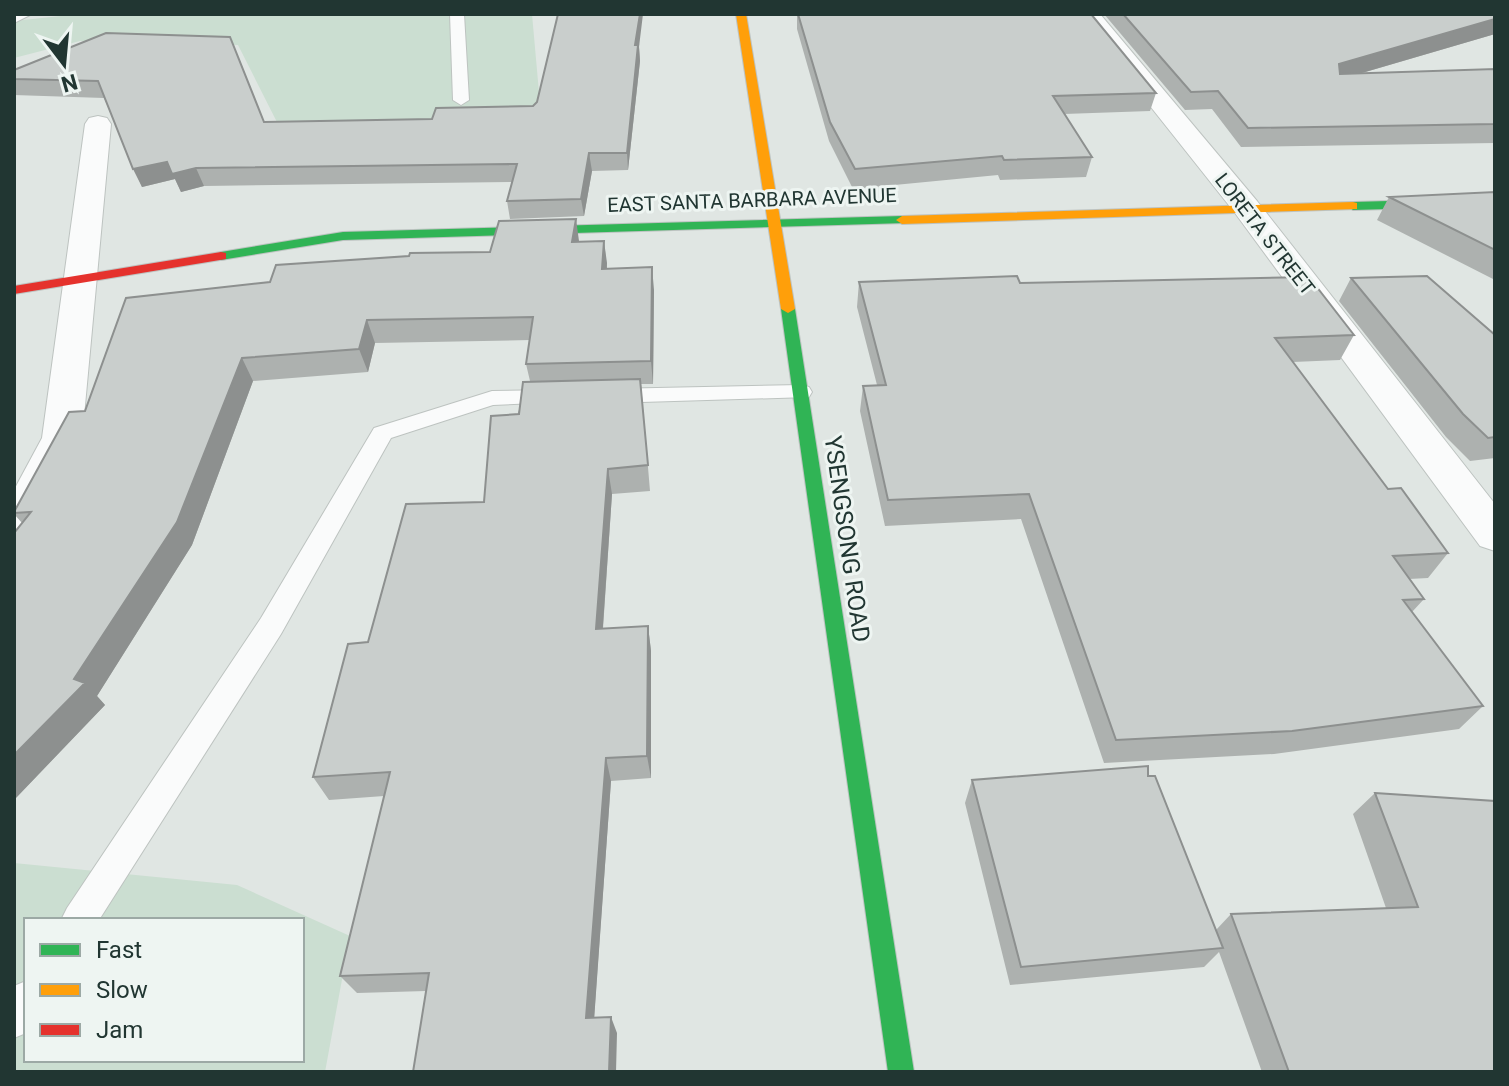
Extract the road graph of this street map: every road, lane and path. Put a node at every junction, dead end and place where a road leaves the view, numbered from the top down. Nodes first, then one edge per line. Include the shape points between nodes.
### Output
1 (25, 14) edge
2 (457, 14) edge
3 (741, 14) edge
4 (1088, 14) edge
5 (14, 19) edge
6 (461, 100) dead end
7 (98, 124) dead end
8 (1495, 202) edge
9 (1246, 207) junction
10 (775, 221) junction
11 (79, 278) junction
12 (14, 290) edge
13 (801, 392) junction
14 (14, 525) edge
15 (1495, 535) edge
16 (80, 918) edge
17 (901, 1072) edge

1 - 5 lane
2 - 6 lane
3 - 10 street, YSENGSONG ROAD
4 - 9 street, LORETA STREET
7 - 11 street
8 - 9 street, EAST SANTA BARBARA AVENUE
9 - 10 street, EAST SANTA BARBARA AVENUE
9 - 15 street, LORETA STREET
10 - 11 street, EAST SANTA BARBARA AVENUE via 343,236
10 - 13 street, YSENGSONG ROAD
11 - 12 street, EAST SANTA BARBARA AVENUE
11 - 14 street via 62,438
13 - 16 lane via 492,398 382,433 271,626
13 - 17 street, YSENGSONG ROAD

